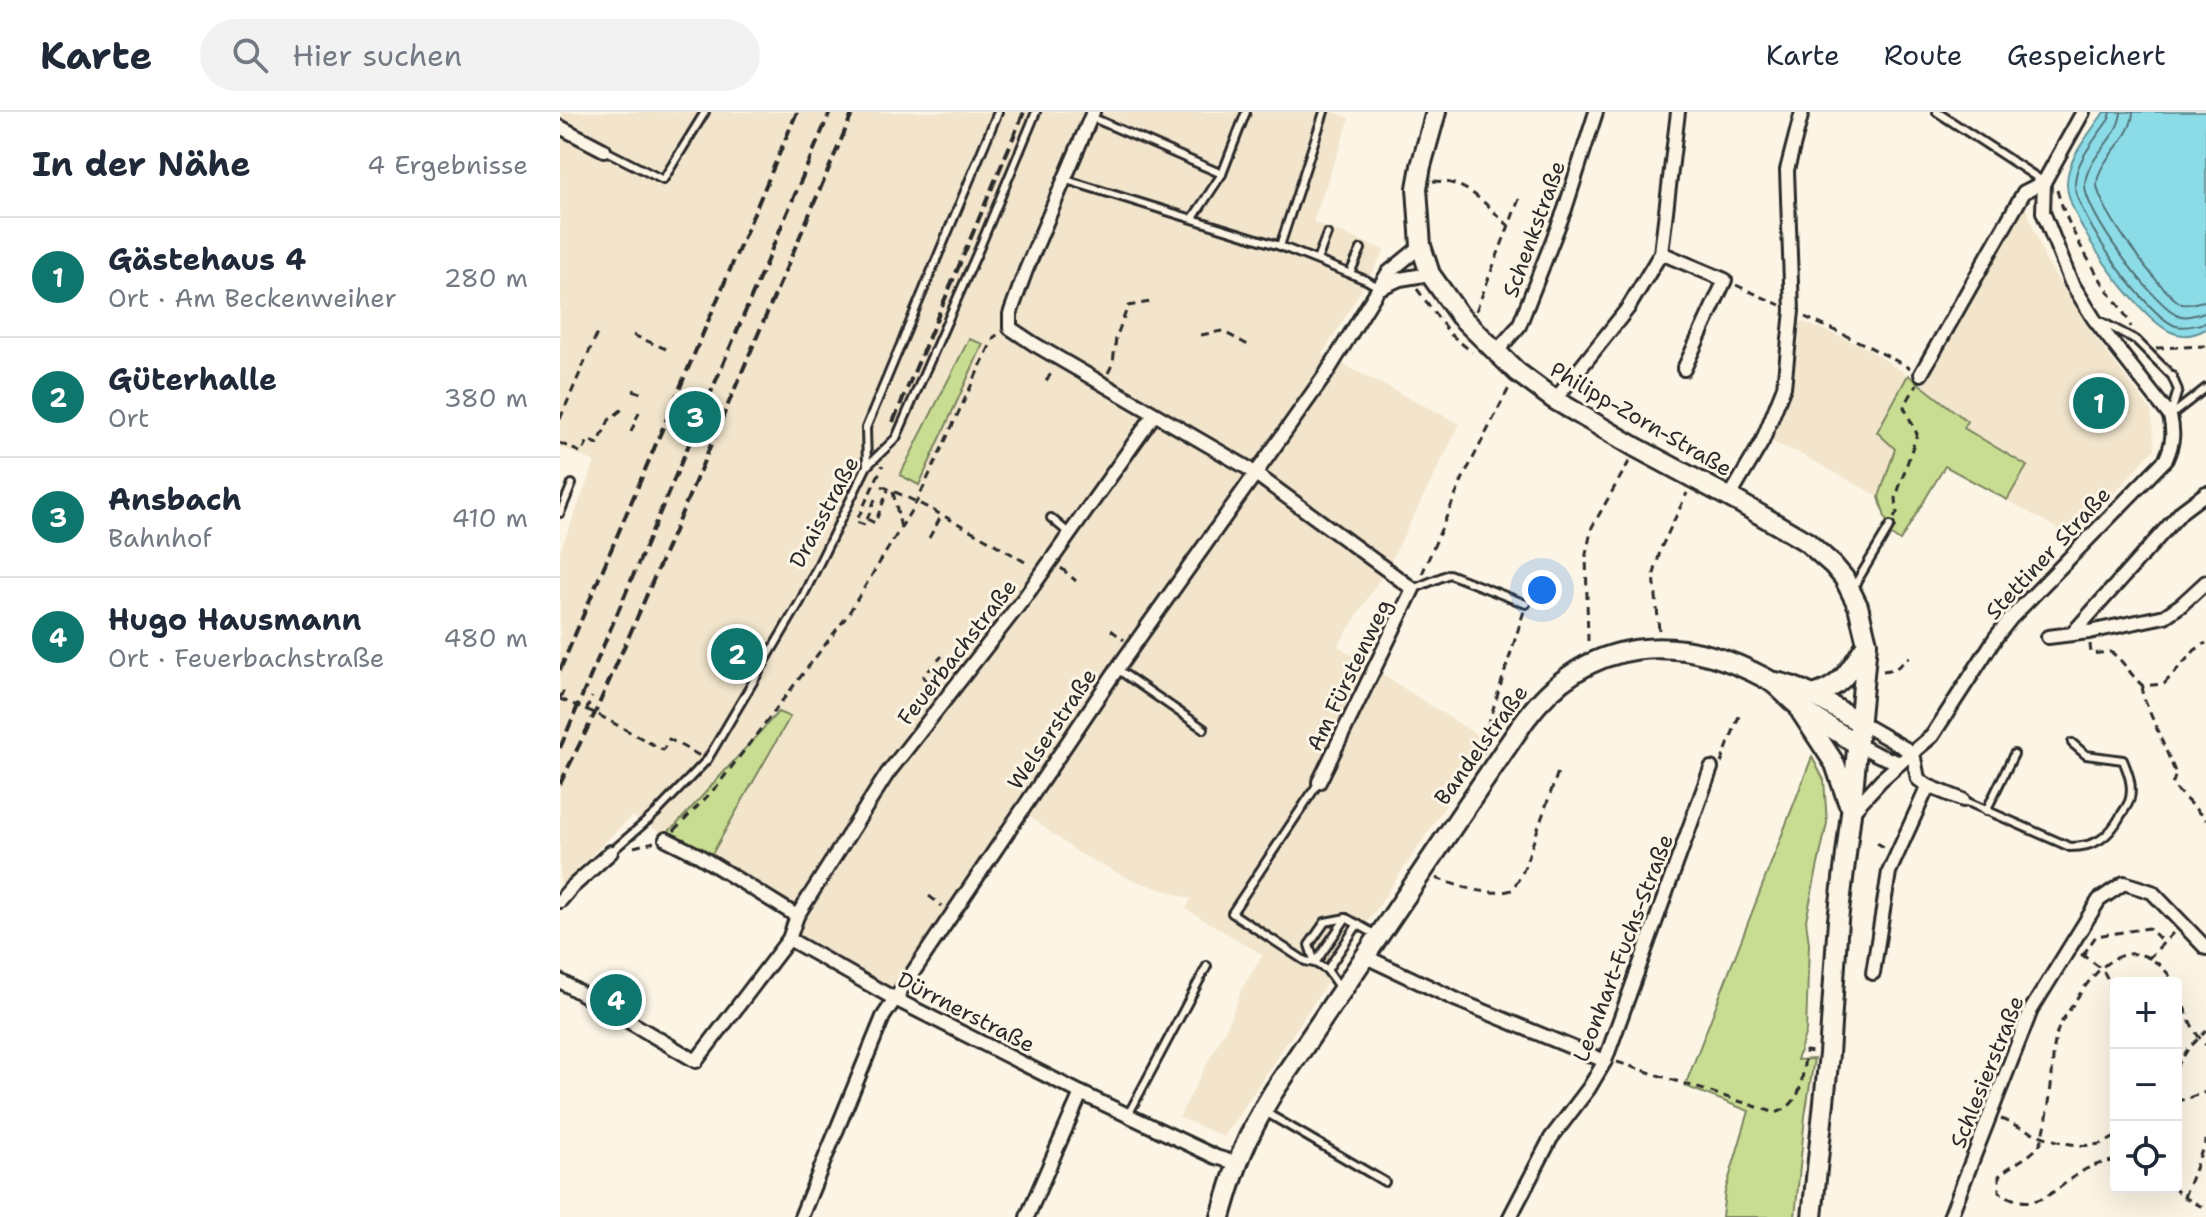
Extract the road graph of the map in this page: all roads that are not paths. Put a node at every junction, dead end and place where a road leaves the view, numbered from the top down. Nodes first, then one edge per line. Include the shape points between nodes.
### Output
1 (705, 112) edge
2 (998, 112) edge
3 (1036, 112) edge
4 (1246, 112) edge
5 (1324, 112) edge
6 (1436, 112) edge
7 (1596, 112) edge
8 (1678, 112) edge
9 (1802, 112) edge
10 (1937, 112) edge
11 (2083, 112) edge
12 (1092, 115) edge
13 (560, 127) edge
14 (604, 150) joint
15 (1222, 174) junction
16 (1063, 179) junction
17 (2050, 183) junction
18 (1193, 218) junction
19 (1327, 234) dead end
20 (1280, 246) junction
21 (1421, 246) junction
22 (1361, 249) dead end
23 (1661, 253) junction
24 (1317, 260) junction
25 (1350, 273) junction
26 (1430, 274) junction
27 (1380, 288) junction
28 (2094, 319) junction
29 (1496, 352) junction
30 (1684, 369) dead end
31 (1921, 374) road end
32 (2206, 388) edge
33 (1555, 400) junction
34 (1154, 415) junction
35 (2170, 416) junction
36 (867, 466) junction
37 (1256, 474) junction
38 (572, 484) dead end
39 (2206, 493) edge
40 (1729, 498) junction
41 (560, 513) edge
42 (1051, 518) dead end
43 (1890, 526) road end
44 (1071, 535) junction
45 (2206, 582) edge
46 (1413, 589) junction
47 (1851, 590) junction
48 (1526, 604) road end
49 (2072, 634) junction
50 (2048, 637) dead end
51 (1867, 643) junction
52 (1117, 669) junction
53 (1806, 700) junction
54 (1859, 722) junction
55 (1204, 729) dead end
56 (2072, 743) dead end
57 (1857, 744) junction
58 (1913, 753) junction
59 (2014, 754) dead end
60 (1900, 763) junction
61 (1711, 768) road end
62 (1319, 782) joint
63 (1928, 786) junction
64 (1963, 800) joint
65 (1986, 811) junction
66 (1851, 813) junction
67 (670, 836) road end
68 (611, 852) joint
69 (560, 901) edge
70 (797, 916) junction
71 (1346, 918) junction
72 (1358, 924) junction
73 (1378, 936) junction
74 (789, 939) junction
75 (2206, 948) edge
76 (1364, 956) junction
77 (1315, 963) junction
78 (1207, 966) dead end
79 (1327, 970) junction
80 (1873, 973) dead end
81 (560, 981) edge
82 (1341, 989) junction
83 (895, 999) junction
84 (1605, 1059) junction
85 (1081, 1093) junction
86 (1261, 1111) junction
87 (1128, 1115) junction
88 (1236, 1163) junction
89 (1385, 1182) dead end
90 (801, 1217) edge
91 (1027, 1217) edge
92 (1221, 1217) edge
93 (1510, 1217) edge
94 (1812, 1217) edge
95 (1950, 1217) edge

1 - 14 lane via 663,180
2 - 36 lane via 866,428
3 - 36 lane, Draisstraße via 896,438
4 - 15 lane
5 - 20 lane
6 - 21 main road, Philipp-Zorn-Straße via 1417,188
7 - 29 street, Schenkstraße via 1519,326
8 - 23 street
9 - 40 street via 1787,170 1792,311 1784,387 1762,442
10 - 17 lane
11 - 17 street
12 - 15 lane
12 - 16 street
13 - 14 street
15 - 18 lane
16 - 18 lane
16 - 34 street via 1010,314 1010,328
17 - 28 street via 2043,212 2071,282
17 - 31 street via 2024,192
18 - 20 lane
19 - 24 lane
20 - 24 lane
21 - 26 main road, Philipp-Zorn-Straße
21 - 27 street, Welserstraße via 1388,273
22 - 25 lane
23 - 30 street via 1725,280
23 - 33 street via 1628,308
24 - 25 lane
25 - 27 lane
26 - 27 street
26 - 29 main road, Philipp-Zorn-Straße via 1460,316
27 - 37 street, Welserstraße
28 - 35 street
28 - 35 lane via 2136,340 2172,376 2178,390
29 - 33 main road, Philipp-Zorn-Straße
32 - 35 lane
33 - 40 main road, Philipp-Zorn-Straße
34 - 37 street
34 - 44 street, Feuerbachstraße
35 - 58 street, Stettiner Straße via 2174,431 2166,459 2011,618 1932,736
36 - 68 lane, Draisstraße via 800,602 707,760
37 - 46 street, Am Fürstenweg
37 - 52 street, Welserstraße
38 - 41 lane
39 - 49 street via 2182,511
40 - 47 main road, Philipp-Zorn-Straße via 1807,542
42 - 44 lane
43 - 47 lane
44 - 70 street, Feuerbachstraße via 887,774
45 - 49 street via 2165,616
46 - 48 lane via 1449,574
46 - 62 street, Am Fürstenweg
47 - 51 main road, Philipp-Zorn-Straße
49 - 50 street
51 - 53 main road via 1844,679
51 - 54 main road, Philipp-Zorn-Straße
52 - 55 lane
52 - 83 street, Welserstraße
53 - 54 main road
53 - 57 main road
53 - 66 main road
53 - 73 main road, Bandelstraße via 1791,685 1666,647 1602,658 1569,676 1537,704
54 - 57 main road, Philipp-Zorn-Straße
54 - 58 street
56 - 65 lane via 2086,755 2123,760 2130,778 2130,799 2104,839 2070,847
57 - 60 street
57 - 66 main road
58 - 60 street, Stettiner Straße
58 - 63 street via 1918,779
59 - 65 lane
60 - 66 street, Stettiner Straße
61 - 84 street, Leonhart-Fuchs-Straße
62 - 77 lane via 1232,913
63 - 64 street
63 - 80 street via 1889,872
64 - 65 lane
66 - 94 main road
67 - 70 street
68 - 69 street
70 - 74 street, Feuerbachstraße
71 - 72 lane
71 - 77 lane
71 - 77 lane via 1325,922 1309,945
72 - 73 lane
72 - 79 lane
73 - 76 main road, Bandelstraße
74 - 81 street, Feuerbachstraße via 696,1061
74 - 83 street, Dürrnerstraße
75 - 95 street, Schlesierstraße via 2152,892 2124,883 2099,900 2031,1010
76 - 82 main road, Bandelstraße
76 - 84 street
77 - 79 lane
78 - 87 lane
79 - 82 lane
82 - 86 main road, Bandelstraße
83 - 85 street, Dürrnerstraße
83 - 90 street, Welserstraße
84 - 93 street, Leonhart-Fuchs-Straße via 1551,1138
85 - 87 street, Dürrnerstraße
85 - 91 street
86 - 88 main road, Bandelstraße
86 - 89 lane
87 - 88 street, Dürrnerstraße
88 - 92 main road, Bandelstraße

